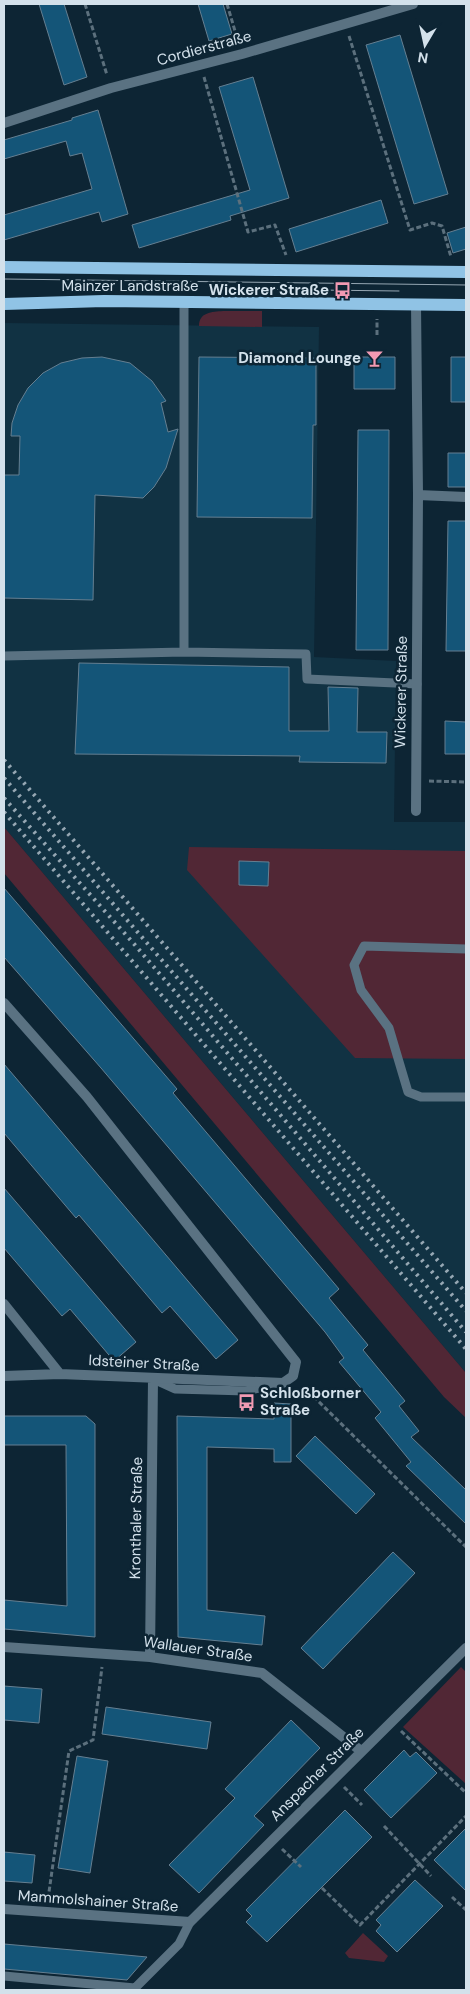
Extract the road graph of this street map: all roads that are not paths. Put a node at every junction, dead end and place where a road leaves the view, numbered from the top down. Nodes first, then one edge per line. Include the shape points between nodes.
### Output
1 (413, 4) edge
2 (4, 123) edge
3 (4, 267) edge
4 (466, 272) edge
5 (184, 302) junction
6 (4, 304) edge
7 (416, 304) junction
8 (466, 305) edge
9 (418, 495) junction
10 (466, 497) edge
11 (184, 652) junction
12 (4, 656) edge
13 (416, 684) junction
14 (416, 811) dead end
15 (466, 950) edge
16 (4, 1003) edge
17 (466, 1097) edge
18 (4, 1304) edge
19 (60, 1374) junction
20 (4, 1376) edge
21 (153, 1379) junction
22 (4, 1647) edge
23 (466, 1648) edge
24 (150, 1657) junction
25 (361, 1752) junction
26 (4, 1909) edge
27 (190, 1922) junction
28 (4, 1976) edge

1 - 2 street, Cordierstraße via 112,88
3 - 4 main road, Mainzer Landstraße
5 - 6 main road, Mainzer Landstraße
5 - 7 main road, Mainzer Landstraße
5 - 11 lane
7 - 8 main road, Mainzer Landstraße
7 - 9 street, Wickerer Straße
9 - 10 street
9 - 13 street, Wickerer Straße
11 - 12 lane
11 - 13 lane via 306,654 307,679
13 - 14 street, Wickerer Straße
15 - 17 lane via 364,946 354,965 361,990 389,1028 408,1092 422,1096
16 - 21 street, Idsteiner Straße via 87,1098 296,1362 293,1376 283,1383
18 - 19 street
19 - 20 street, Idsteiner Straße
19 - 21 street, Idsteiner Straße
21 - 24 street, Kronthaler Straße
22 - 24 street, Wallauer Straße
23 - 25 street, Anspacher Straße
24 - 25 street, Wallauer Straße via 262,1673
25 - 27 street, Anspacher Straße
26 - 27 street, Mammolshainer Straße
27 - 28 lane via 179,1944 135,1988

